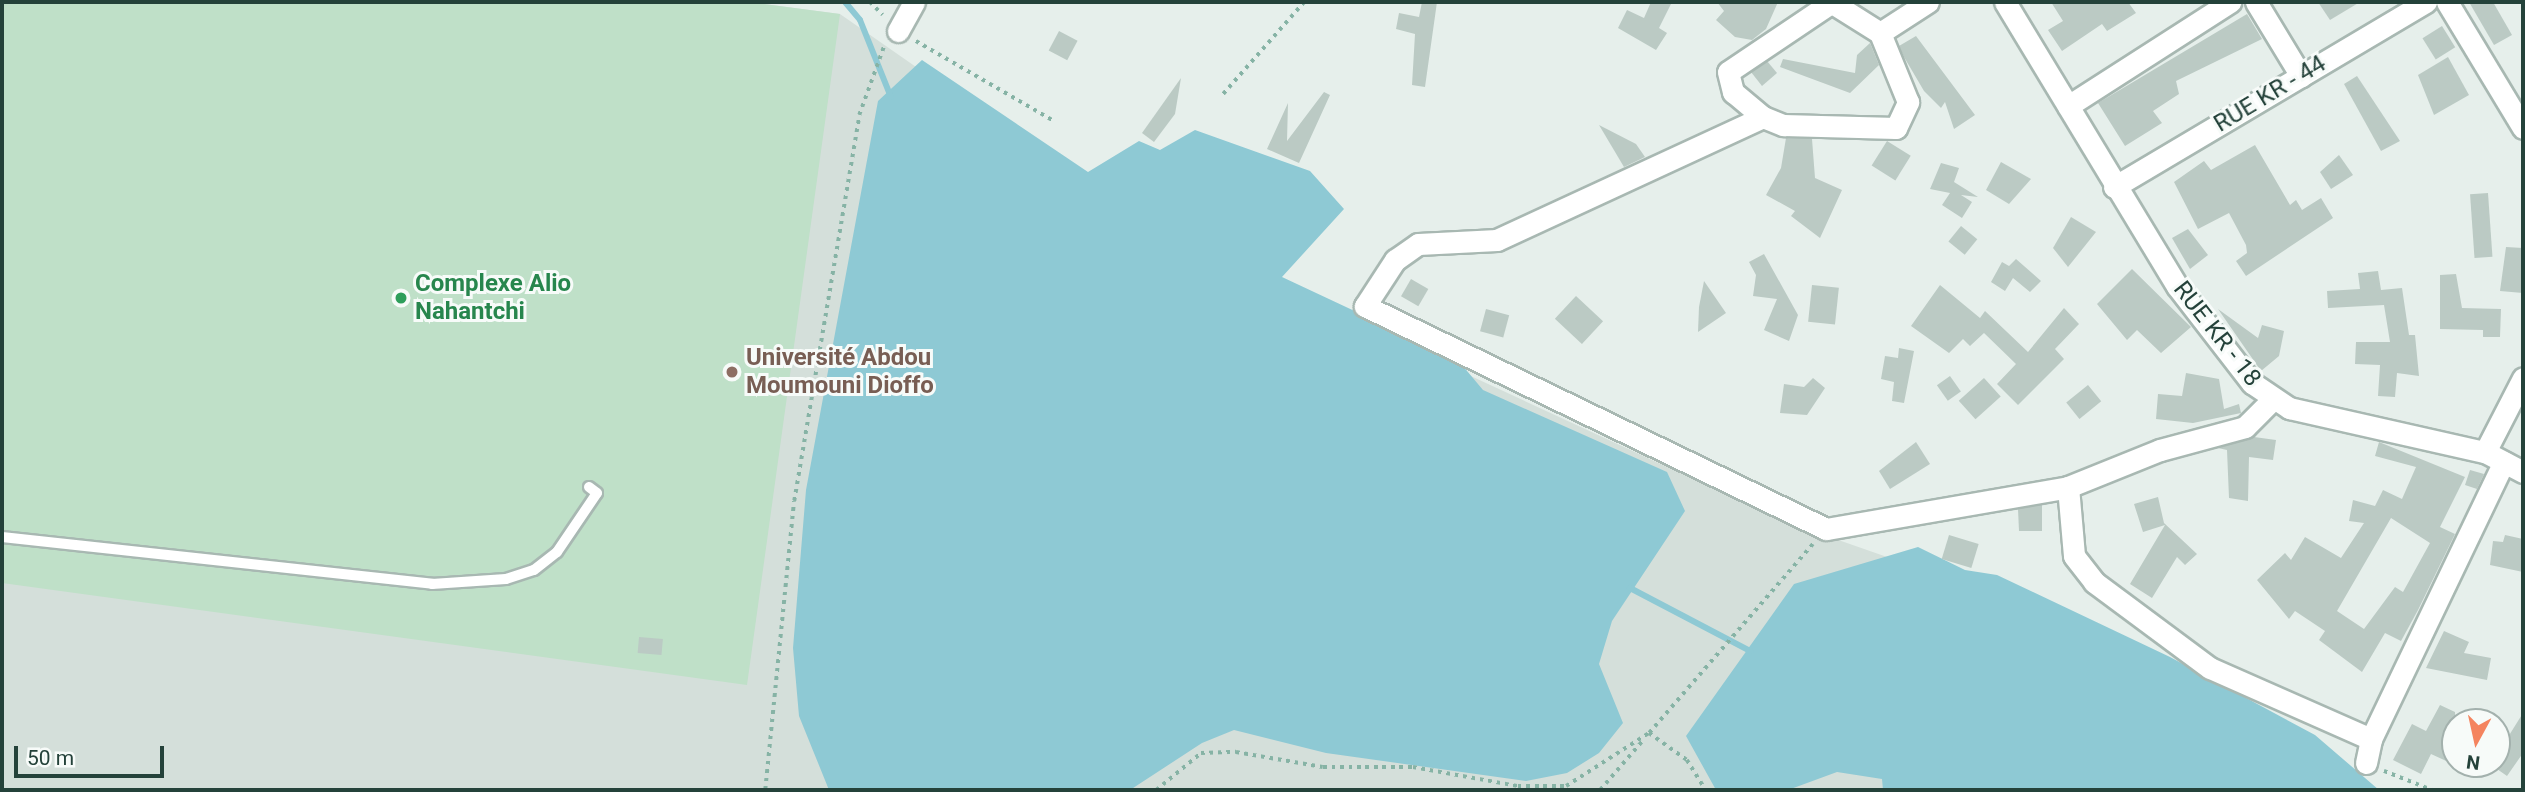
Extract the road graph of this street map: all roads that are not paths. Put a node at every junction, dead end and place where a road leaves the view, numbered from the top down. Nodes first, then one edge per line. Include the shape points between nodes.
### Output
1 (914, 2) edge
2 (1832, 2) edge
3 (1928, 2) edge
4 (2004, 2) edge
5 (2230, 2) edge
6 (2256, 2) edge
7 (2426, 2) edge
8 (2447, 2) edge
9 (898, 31) road end
10 (1880, 33) junction
11 (2301, 76) junction
12 (2068, 106) junction
13 (1763, 117) junction
14 (2523, 128) edge
15 (2114, 187) junction
16 (2523, 378) edge
17 (2272, 400) junction
18 (2494, 457) junction
19 (2523, 472) edge
20 (589, 487) dead end
21 (2068, 487) junction
22 (2, 537) edge
23 (2371, 739) junction
24 (2366, 763) road end

1 - 9 street
2 - 10 street
2 - 13 street via 1728,72 1733,92
3 - 10 street
4 - 12 street, RUE KR - 18
5 - 12 street
6 - 11 street
7 - 11 street, RUE KR - 44
8 - 14 street
10 - 13 street via 1908,102 1896,128 1783,125
11 - 15 street, RUE KR - 44
12 - 15 street, RUE KR - 18
13 - 21 street via 1497,240 1406,249 1365,306 1826,529
15 - 17 street, RUE KR - 18 via 2207,330
16 - 18 street
17 - 18 street, RUE KR - 18
17 - 21 street via 2245,426 2160,450
18 - 19 street, RUE KR - 18
18 - 23 street
20 - 22 lane via 597,493 557,552 534,570 506,579 432,584
21 - 23 street via 2074,556 2094,582 2210,668
23 - 24 street

